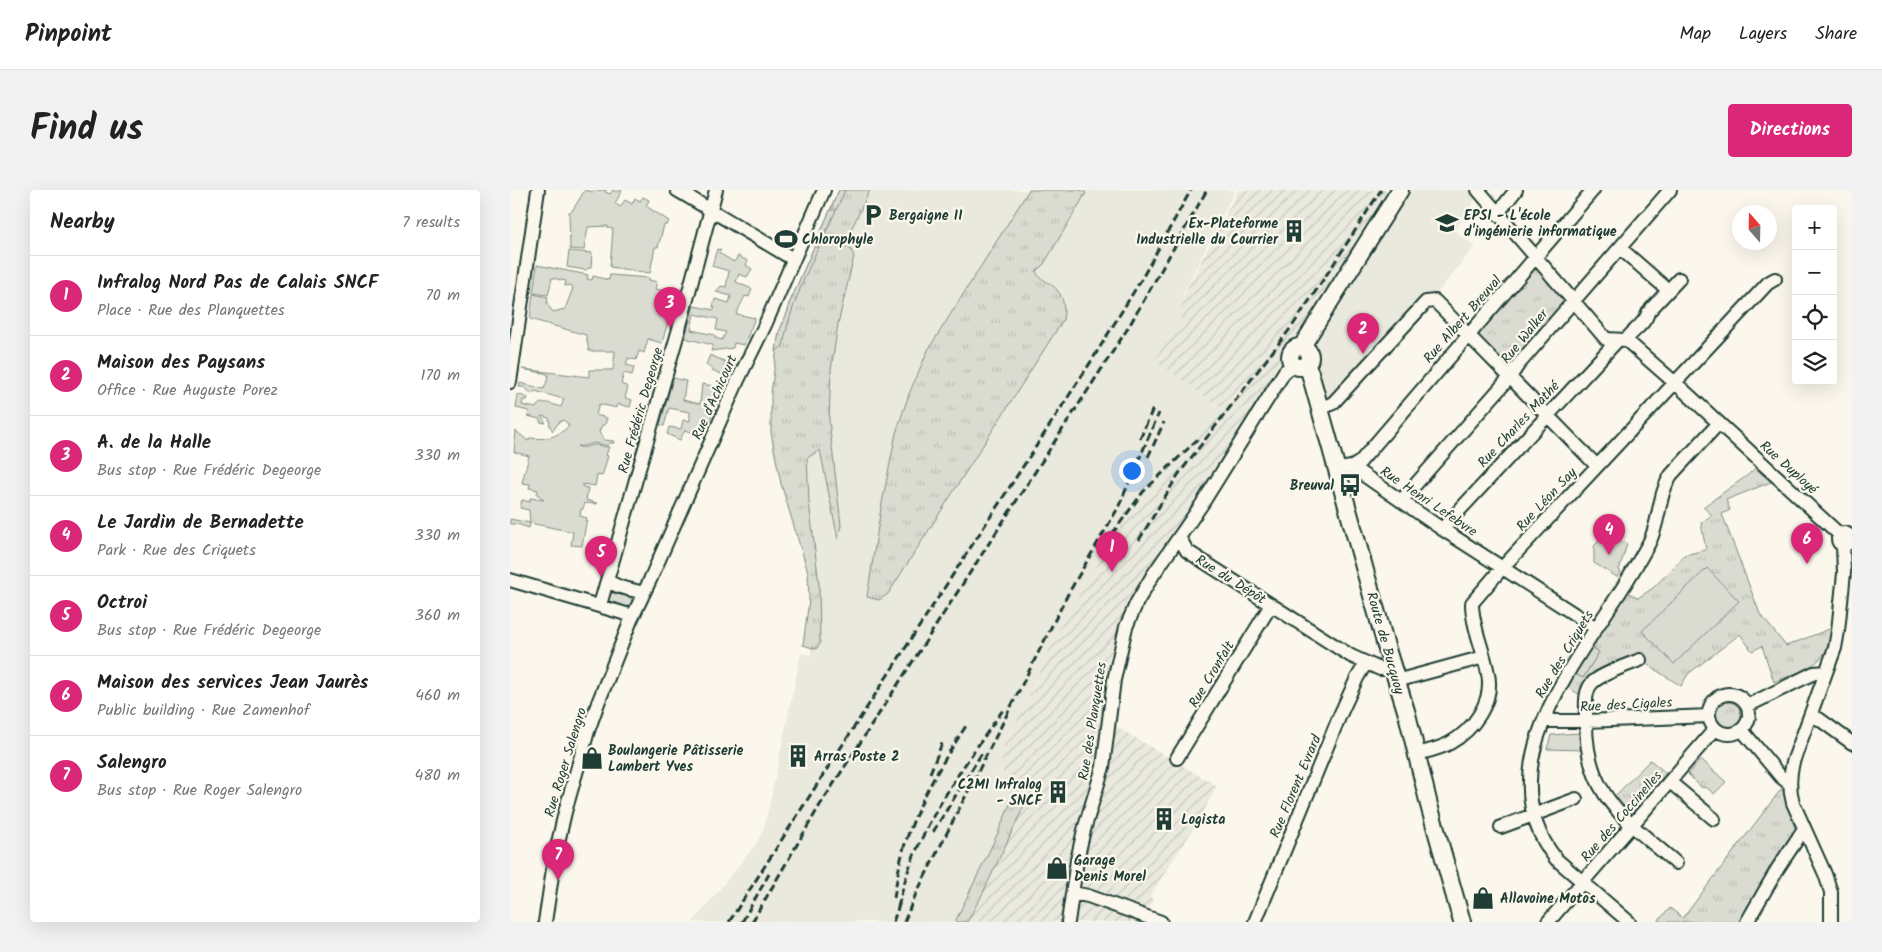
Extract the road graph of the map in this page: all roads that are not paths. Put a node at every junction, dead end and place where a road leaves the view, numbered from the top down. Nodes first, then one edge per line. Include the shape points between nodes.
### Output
1 (538, 190) edge
2 (676, 190) edge
3 (716, 190) edge
4 (824, 190) edge
5 (1400, 190) edge
6 (1478, 190) edge
7 (1516, 190) edge
8 (1593, 190) edge
9 (1670, 190) edge
10 (710, 210) junction
11 (1498, 213) junction
12 (1620, 248) junction
13 (1536, 257) junction
14 (793, 259) junction
15 (1679, 279) dead end
16 (1775, 279) dead end
17 (1668, 290) junction
18 (1573, 300) junction
19 (1468, 334) junction
20 (1621, 340) junction
21 (1300, 365) junction
22 (1510, 377) junction
23 (510, 382) edge
24 (1675, 383) junction
25 (1320, 409) junction
26 (1548, 416) junction
27 (1719, 423) junction
28 (1597, 466) junction
29 (1344, 468) junction
30 (1401, 500) junction
31 (1442, 529) junction
32 (1179, 537) junction
33 (1846, 538) edge
34 (1502, 568) junction
35 (510, 580) edge
36 (607, 581) junction
37 (644, 594) junction
38 (600, 605) junction
39 (1272, 605) junction
40 (633, 616) junction
41 (1596, 628) junction
42 (1484, 657) junction
43 (1640, 660) dead end
44 (1366, 663) junction
45 (1826, 672) junction
46 (1395, 675) junction
47 (1747, 706) junction
48 (1709, 716) junction
49 (1810, 716) junction
50 (1544, 721) junction
51 (1586, 721) junction
52 (1715, 729) junction
53 (1742, 730) junction
54 (1852, 743) edge
55 (1417, 754) junction
56 (1177, 758) dead end
57 (1670, 782) junction
58 (1790, 784) junction
59 (1576, 799) dead end
60 (1535, 816) junction
61 (1714, 819) dead end
62 (1632, 826) junction
63 (1501, 827) dead end
64 (1804, 829) junction
65 (1676, 863) dead end
66 (1583, 882) junction
67 (1073, 893) junction
68 (546, 922) edge
69 (1068, 922) edge
70 (1160, 922) edge
71 (1255, 922) edge
72 (1462, 922) edge
73 (1548, 922) edge
74 (1630, 922) edge
75 (1747, 922) edge
76 (1831, 922) edge

1 - 23 street
2 - 10 street
3 - 10 street, Rue Frédéric Degeorge
4 - 14 street, Rue d'Achicourt
5 - 21 main road via 1322,312 1303,348 1297,348 1291,354 1291,360
6 - 11 street, Rue Duployé
7 - 11 street
8 - 13 street, Rue Albert Breuval
9 - 12 street, Rue Walker
10 - 14 street
10 - 36 street, Rue Frédéric Degeorge
11 - 13 street, Rue Duployé
12 - 17 street
12 - 18 street, Rue Walker
13 - 18 street, Rue Duployé
13 - 19 street, Rue Albert Breuval
14 - 37 street, Rue d'Achicourt
15 - 17 street, Rue Charles Mathé
16 - 24 street, Rue Léon Say
17 - 20 street, Rue Charles Mathé via 1646,319
18 - 20 street, Rue Duployé via 1606,339
18 - 22 street, Rue Walker
19 - 22 street
19 - 25 street via 1435,301 1426,302 1333,403
19 - 29 street, Rue Albert Breuval via 1360,462
20 - 24 street, Rue Duployé
20 - 26 street, Rue Charles Mathé
21 - 25 main road, Route de Bucquoy via 1310,373
21 - 32 street via 1285,372
22 - 26 street
22 - 30 street, Rue Walker
24 - 27 street, Rue Duployé
24 - 28 street, Rue Léon Say
25 - 29 main road, Route de Bucquoy
26 - 28 street
26 - 31 street, Rue Charles Mathé
27 - 33 street, Rue Duployé
27 - 41 street, Rue des Criquets via 1665,484 1650,540
28 - 34 street, Rue Léon Say
29 - 30 street, Rue Henri Lefebvre
29 - 46 main road, Route de Bucquoy
30 - 31 street, Rue Henri Lefebvre
31 - 34 street, Rue Henri Lefebvre
32 - 39 street, Rue du Dépôt via 1187,551
32 - 67 street, Rue des Planquettes via 1137,602 1123,636 1103,766 1084,830
33 - 45 street via 1838,631
34 - 41 street, Rue Henri Lefebvre
34 - 42 street, Rue Léon Say via 1472,603 1472,615
35 - 38 street
36 - 37 street
36 - 38 street, Rue Frédéric Degeorge
37 - 40 street, Rue d'Achicourt
38 - 40 street
39 - 44 street, Rue du Dépôt
39 - 56 street, Rue Cronfalt
40 - 68 street, Rue Roger Salengro via 588,731 555,856
41 - 50 street, Rue des Criquets via 1562,683
42 - 46 street
42 - 55 street, Rue Léon Say via 1490,689 1481,712 1450,742
43 - 51 street via 1592,684 1586,695
44 - 46 street, Rue du Dépôt
44 - 71 street, Rue Florent Evrard via 1340,716
45 - 47 street via 1814,673
45 - 49 street
46 - 55 main road, Route de Bucquoy
47 - 48 street via 1736,696 1726,694 1712,702
47 - 53 street via 1749,717
48 - 51 street, Rue des Cigales
48 - 52 street
49 - 54 street
49 - 58 street via 1793,762
50 - 51 street, Rue des Cigales
50 - 60 street, Rue des Criquets via 1533,754 1530,792
51 - 62 street via 1591,763 1602,790
52 - 53 street via 1725,734
52 - 57 street, Rue des Coccinelles
53 - 58 street
55 - 72 main road, Route de Bucquoy
57 - 61 street
57 - 62 street, Rue des Coccinelles
58 - 64 street via 1793,803
59 - 60 street
60 - 63 street
60 - 66 street, Rue des Criquets via 1547,847
62 - 65 street
62 - 66 street, Rue des Coccinelles
64 - 75 street
64 - 76 street via 1831,892
66 - 73 street, Rue des Coccinelles
66 - 74 street, Rue des Criquets
67 - 69 street, Rue des Planquettes
67 - 70 street

